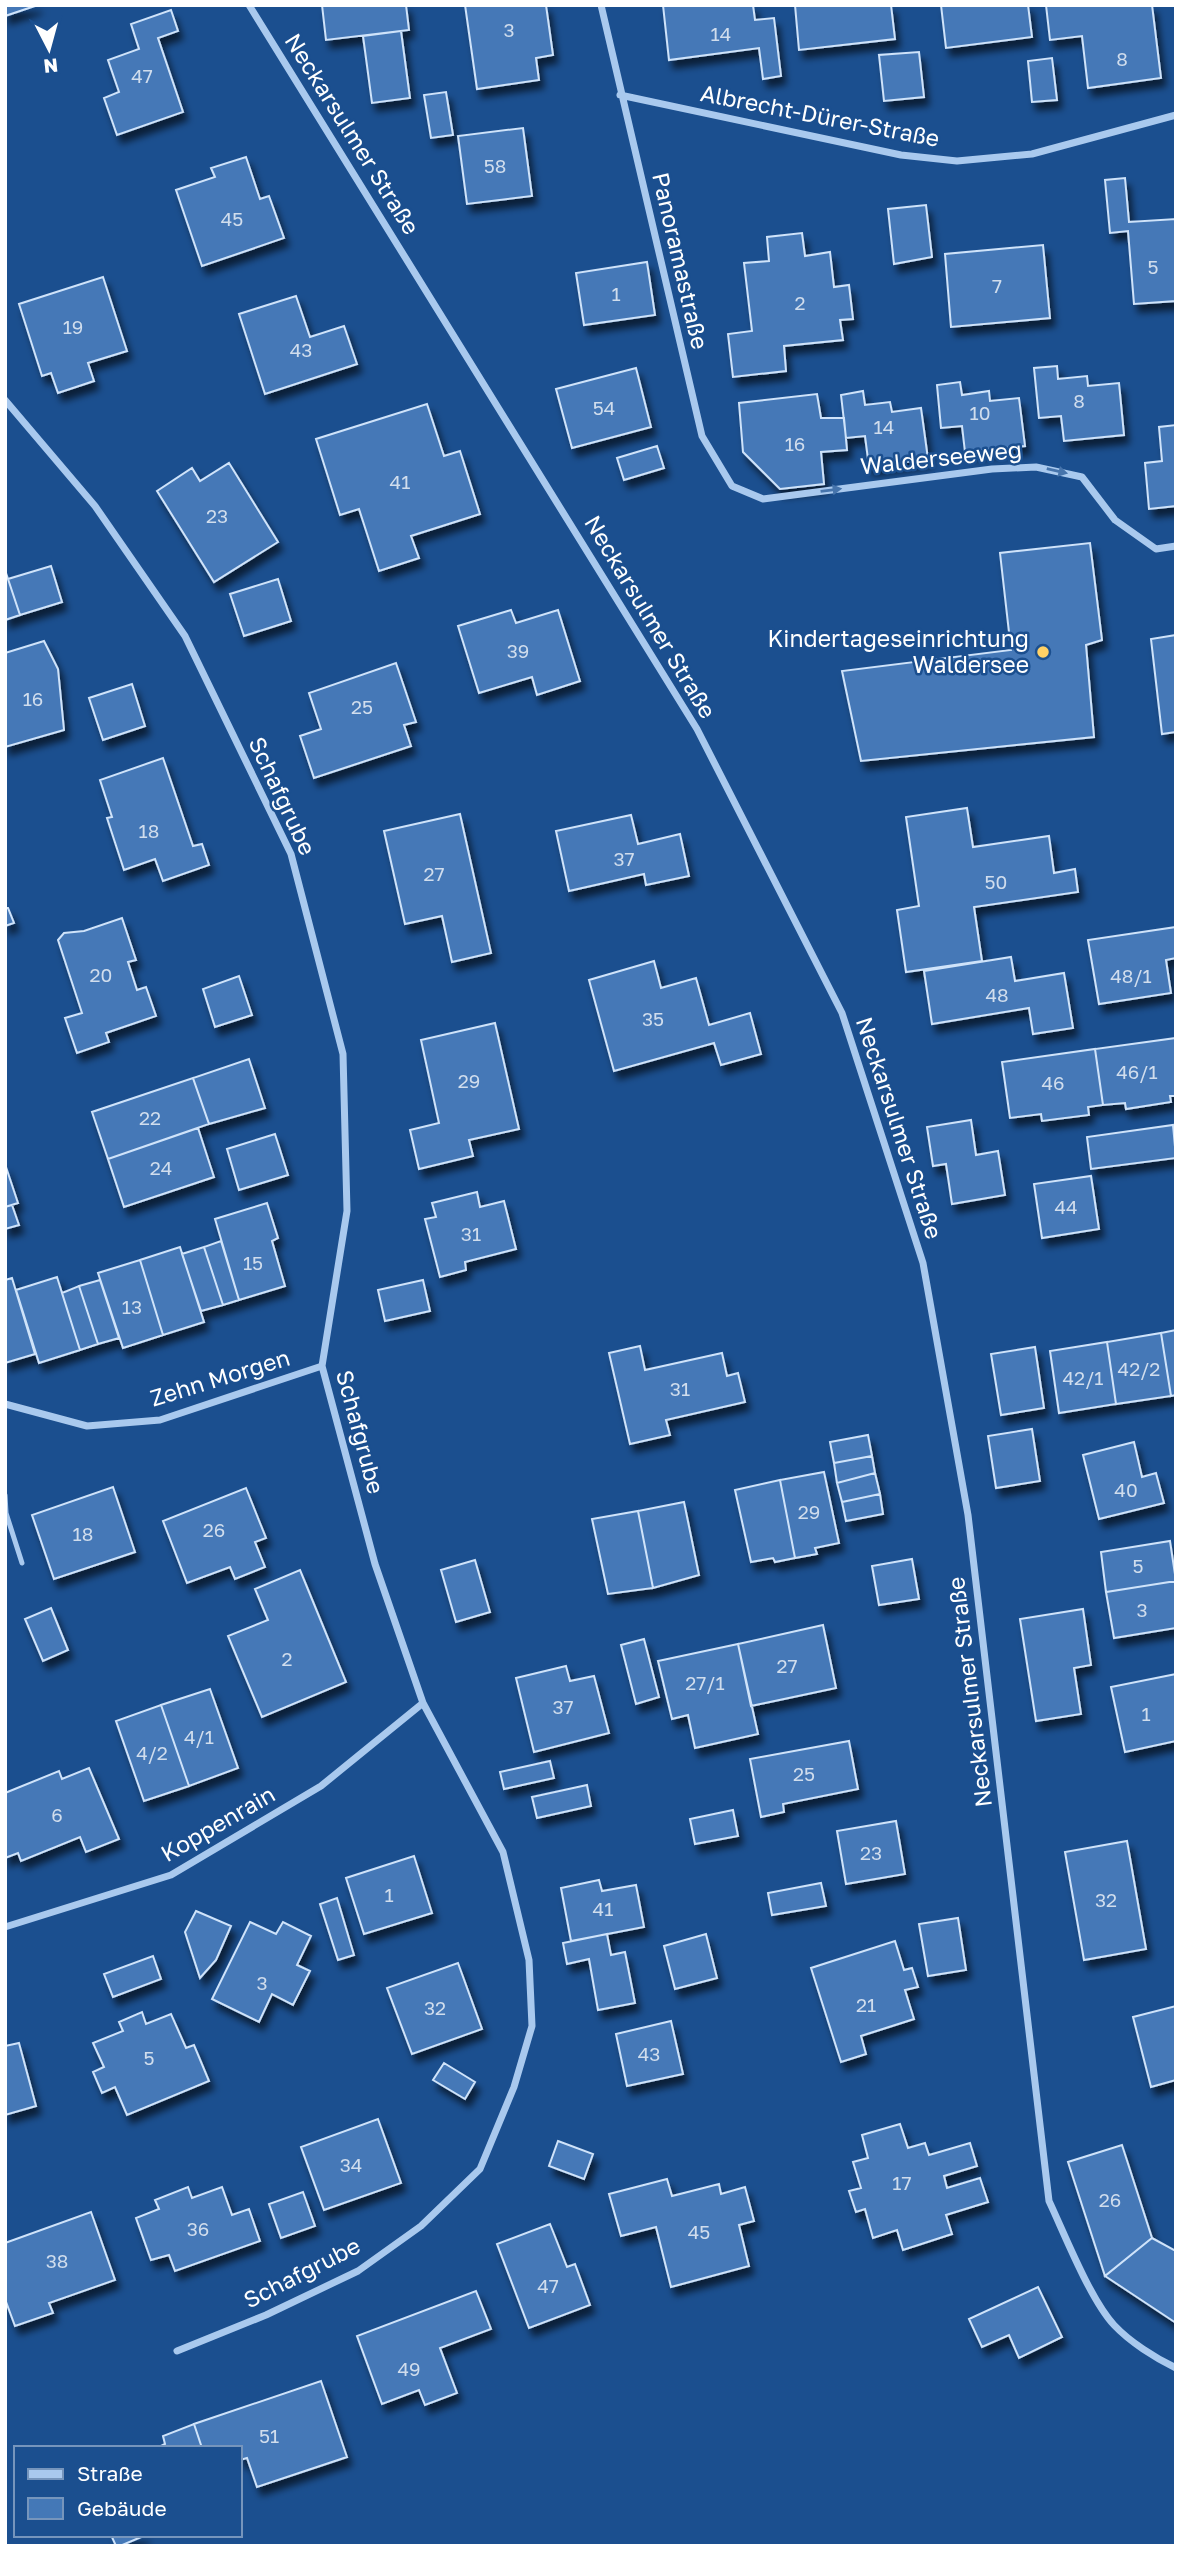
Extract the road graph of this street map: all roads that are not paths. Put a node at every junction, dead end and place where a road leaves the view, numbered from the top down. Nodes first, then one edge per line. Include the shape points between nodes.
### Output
1 (249, 5) edge
2 (601, 5) edge
3 (620, 95) junction
4 (1176, 115) edge
5 (5, 400) edge
6 (764, 499) joint
7 (1176, 546) edge
8 (322, 1366) junction
9 (5, 1404) edge
10 (5, 1495) edge
11 (22, 1563) dead end
12 (423, 1703) junction
13 (5, 1927) edge
14 (177, 2351) dead end
15 (1176, 2368) edge

1 - 15 street, Neckarsulmer Straße via 697,729 842,1013 923,1263 963,1490 1049,2201 1113,2325
2 - 3 street, Panoramastraße
3 - 4 street, Albrecht-Dürer-Straße via 901,155 957,161 1032,153
3 - 6 street, Panoramastraße via 702,436 732,486
5 - 8 street, Schafgrube via 95,506 185,636 291,854 343,1054 347,1211
6 -> 7 street, Walderseeweg via 1036,467 1082,477 1115,520 1156,549
8 - 9 street, Zehn Morgen via 160,1420 87,1426
8 - 12 street, Schafgrube via 375,1564
10 - 11 lane
12 - 13 street, Koppenrain via 321,1786 171,1875
12 - 14 street, Schafgrube via 503,1852 529,1960 532,2026 514,2087 480,2169 421,2226 358,2271

